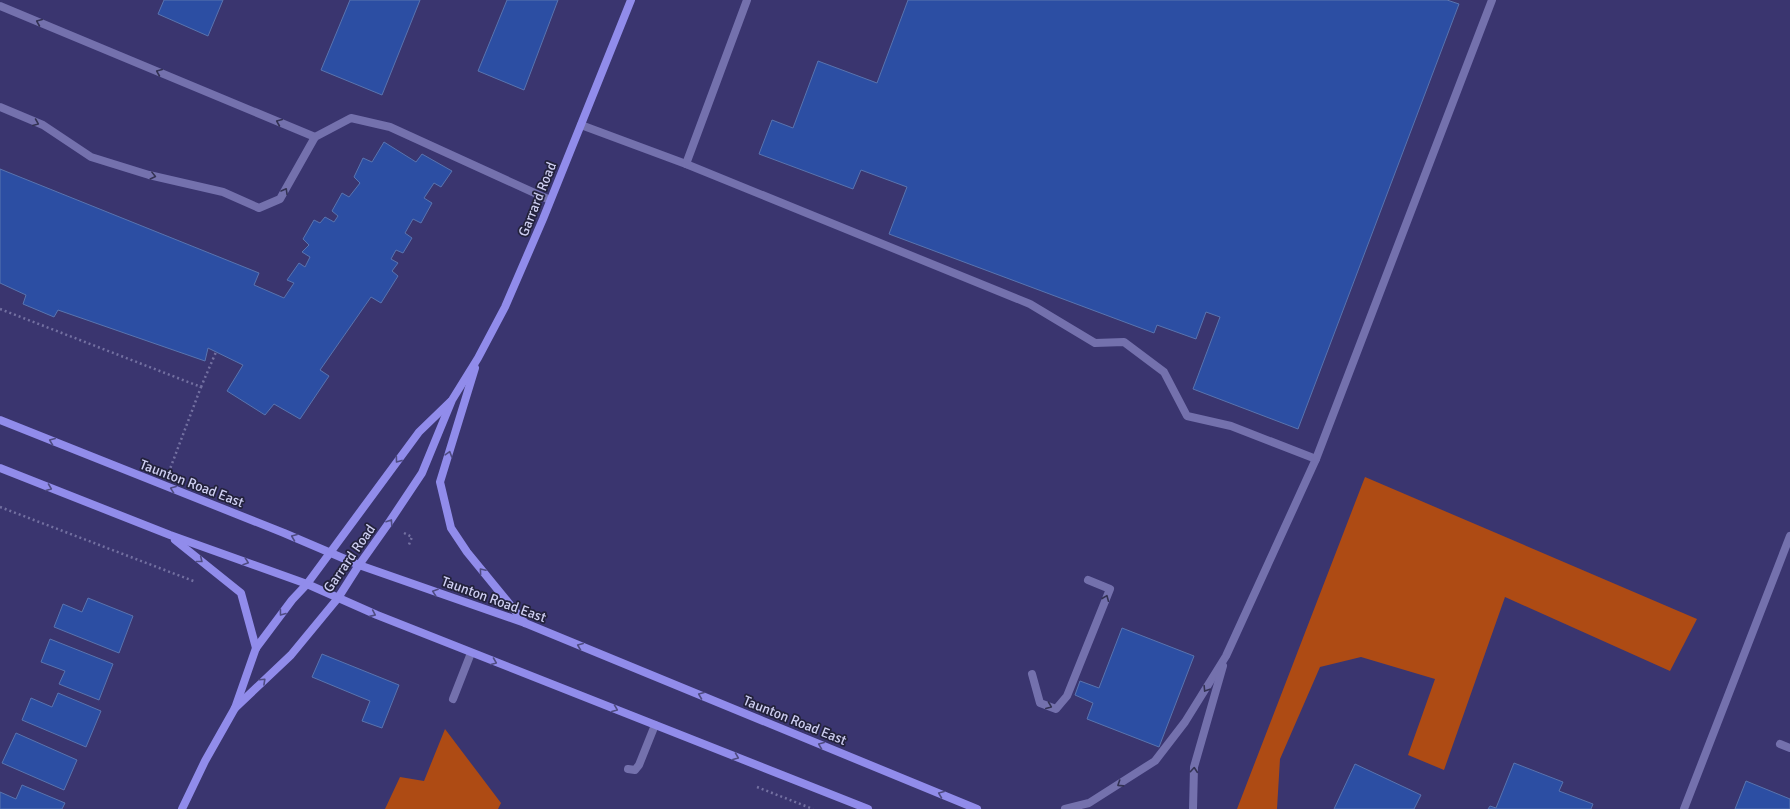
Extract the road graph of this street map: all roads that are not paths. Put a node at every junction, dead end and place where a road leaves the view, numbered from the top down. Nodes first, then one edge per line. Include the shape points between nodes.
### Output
1 (631, 0) edge
2 (747, 0) edge
3 (1492, 0) edge
4 (0, 6) edge
5 (0, 107) edge
6 (581, 125) junction
7 (315, 137) junction
8 (686, 164) junction
9 (550, 200) junction
10 (478, 358) junction
11 (452, 400) junction
12 (0, 420) edge
13 (1316, 459) junction
14 (0, 468) edge
15 (170, 535) junction
16 (1790, 536) edge
17 (330, 552) junction
18 (359, 564) junction
19 (1088, 580) dead end
20 (307, 584) junction
21 (338, 598) junction
22 (525, 623) junction
23 (256, 648) junction
24 (471, 653) junction
25 (1226, 656) junction
26 (1032, 674) dead end
27 (454, 699) dead end
28 (235, 708) junction
29 (655, 725) junction
30 (1780, 744) dead end
31 (1790, 748) edge
32 (628, 769) dead end
33 (182, 809) edge
34 (868, 809) edge
35 (977, 809) edge
36 (1065, 809) edge
37 (1193, 809) edge
38 (1684, 809) edge

1 - 6 main road, Garrard Road
2 - 8 street
3 - 13 street
7 -> 4 street
5 -> 7 street via 43,126 91,157 148,175 223,192 259,208 280,200
6 - 8 street
6 - 9 main road, Garrard Road
7 - 9 street via 351,118 390,127
8 - 13 street via 1030,304 1095,343 1124,342 1164,372 1187,416 1231,426
9 - 10 main road, Garrard Road via 505,307
10 - 11 main road, Garrard Road
22 -> 10 main road via 467,552 452,528 440,482
11 -> 17 main road, Garrard Road via 419,432
18 -> 11 main road, Garrard Road via 422,473
17 -> 12 main road, Taunton Road East
13 - 25 street
14 -> 15 main road
15 -> 20 main road
15 -> 23 main road via 241,593
16 - 38 street
17 - 18 main road, Taunton Road East
17 - 20 main road, Garrard Road
18 - 21 main road, Garrard Road
22 -> 18 main road, Taunton Road East
26 -> 19 street via 1040,703 1056,709 1067,696 1110,589
20 - 21 main road
20 -> 23 main road, Garrard Road
21 -> 24 main road
28 -> 21 main road, Garrard Road via 291,655
35 -> 22 main road, Taunton Road East
23 - 28 main road, Garrard Road
24 - 27 street
24 -> 29 main road
25 -> 36 street via 1186,722 1155,761 1089,804
37 -> 25 street via 1194,767
28 - 33 main road, Garrard Road
29 - 32 street via 639,765 635,770
29 -> 34 main road
30 - 31 street

